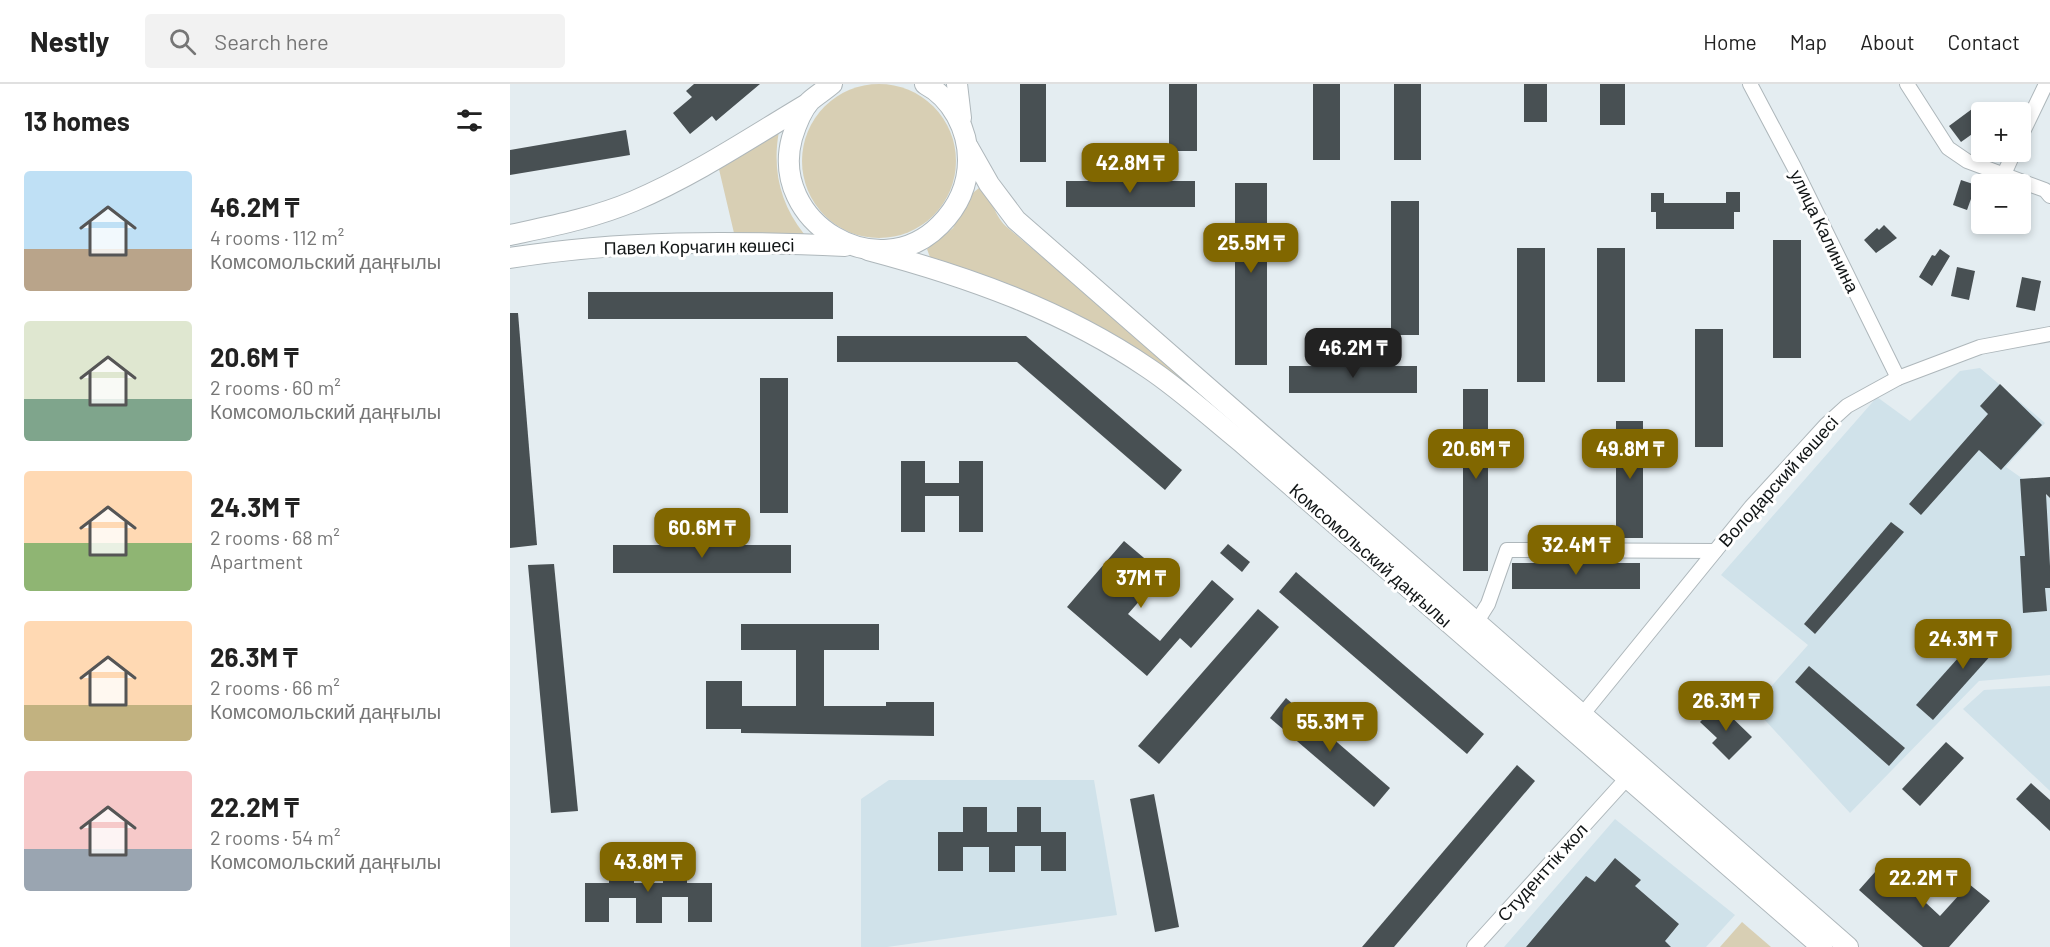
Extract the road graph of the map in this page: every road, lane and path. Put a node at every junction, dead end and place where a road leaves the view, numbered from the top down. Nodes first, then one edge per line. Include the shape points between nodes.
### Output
1 (832, 84) edge
2 (925, 84) edge
3 (957, 84) edge
4 (1750, 84) edge
5 (1906, 84) edge
6 (2046, 84) edge
7 (809, 103) junction
8 (2031, 115) edge
9 (962, 127) junction
10 (968, 147) junction
11 (2009, 162) edge
12 (2004, 174) joint
13 (2031, 185) edge
14 (2050, 196) edge
15 (510, 235) edge
16 (861, 248) junction
17 (510, 258) edge
18 (2050, 334) edge
19 (1898, 378) junction
20 (1715, 551) junction
21 (1471, 630) junction
22 (1582, 715) junction
23 (1628, 777) junction
24 (1723, 849) junction
25 (1474, 947) edge
26 (1822, 947) edge
27 (1848, 947) edge

1 - 7 street
2 - 9 street via 950,105
3 - 9 street
4 - 19 street, улица Калинина
5 - 12 street via 1948,148 1967,161
6 - 8 street
7 - 15 street, Павел Корчагин көшесі via 689,174 634,201 590,217
7 - 16 street via 789,149 789,174 797,198 811,220 830,236
9 - 10 street
10 - 16 street via 965,182 951,214 934,231 914,243 891,249
10 - 21 street, Комсомольский даңғылы via 1016,220
11 - 12 street
13 - 14 street
16 - 17 street, Павел Корчагин көшесі via 752,242 662,243
16 - 21 street, Комсомольский даңғылы via 947,271 1053,313 1149,368
18 - 19 street, Володарский көшесі via 1980,347
19 - 20 street, Володарский көшесі via 1846,406
20 - 21 street via 1507,550 1488,604
20 - 22 street, Володарский көшесі
21 - 22 street, Комсомольский даңғылы
21 - 23 street, Комсомольский даңғылы
22 - 24 street, Комсомольский даңғылы
23 - 24 street, Комсомольский даңғылы
23 - 25 street, Студенттік жол
24 - 26 street, Комсомольский даңғылы
24 - 27 street, Комсомольский даңғылы

